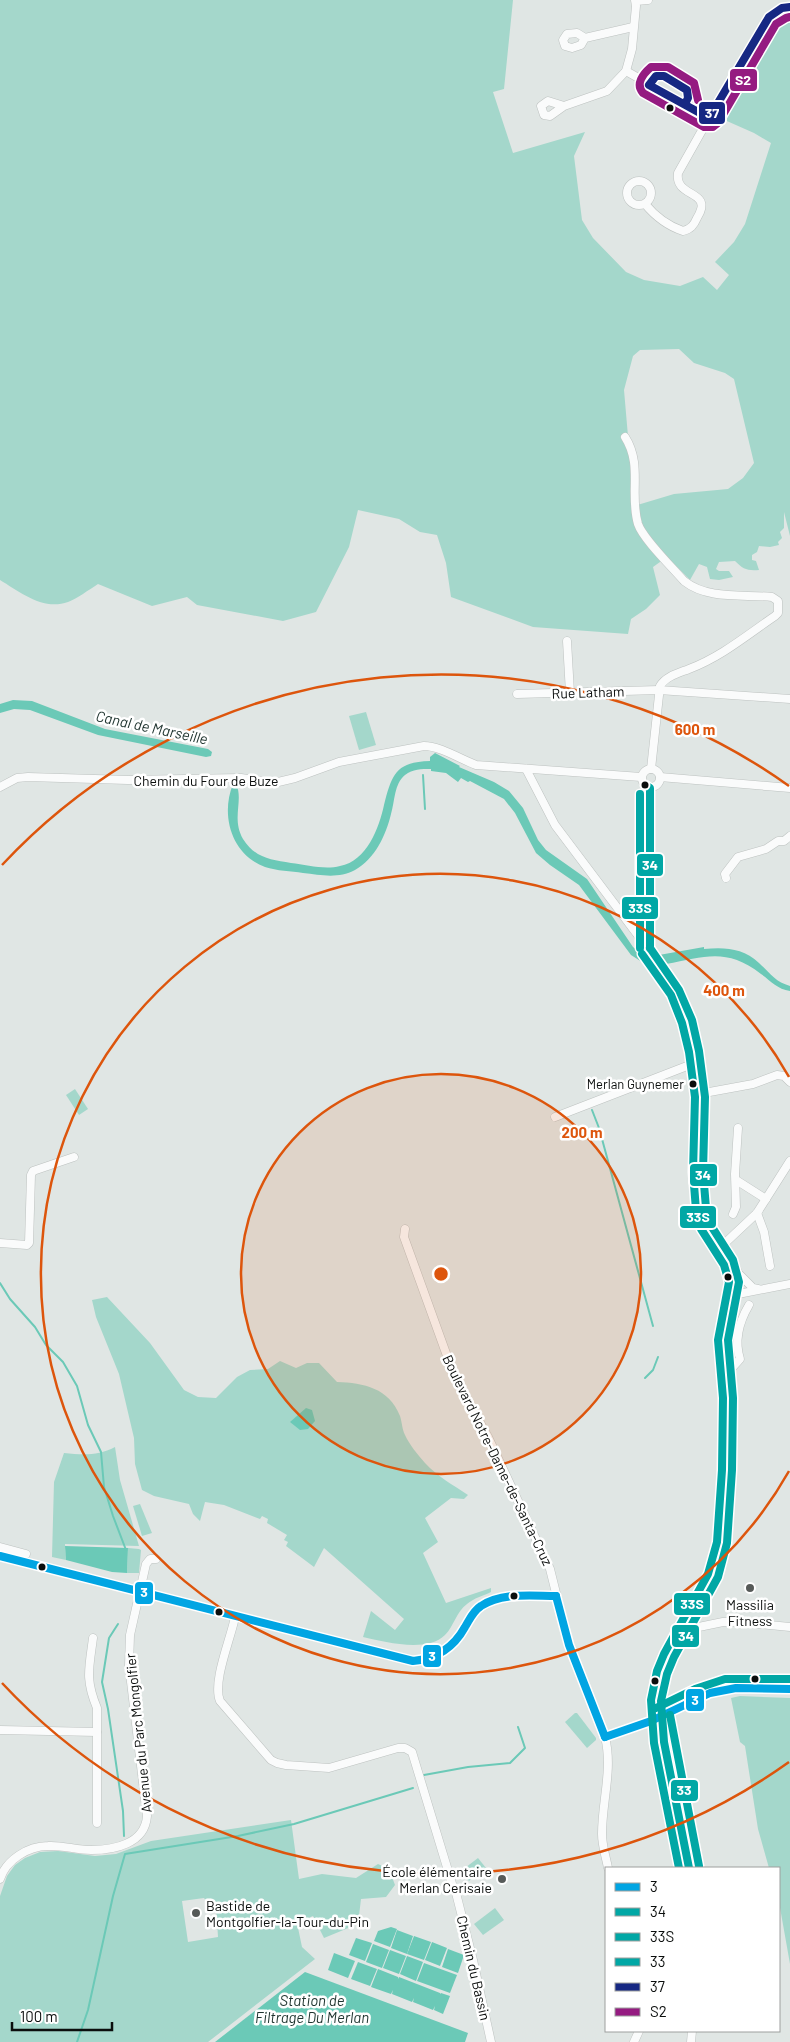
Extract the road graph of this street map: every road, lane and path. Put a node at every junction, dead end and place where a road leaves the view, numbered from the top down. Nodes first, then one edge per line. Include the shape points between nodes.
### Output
1 (648, 0) edge
2 (636, 1) edge
3 (790, 6) edge
4 (633, 27) junction
5 (585, 38) dead end
6 (626, 71) junction
7 (564, 106) dead end
8 (709, 118) junction
9 (644, 204) dead end
10 (625, 437) dead end
11 (567, 641) dead end
12 (659, 690) junction
13 (570, 693) junction
14 (517, 694) dead end
15 (790, 699) edge
16 (526, 769) junction
17 (651, 769) junction
18 (639, 777) junction
19 (660, 777) junction
20 (0, 787) edge
21 (650, 788) junction
22 (790, 788) edge
23 (790, 836) edge
24 (726, 878) dead end
25 (652, 951) junction
26 (700, 1061) junction
27 (790, 1082) edge
28 (704, 1093) junction
29 (555, 1117) dead end
30 (738, 1128) dead end
31 (74, 1157) dead end
32 (790, 1160) edge
33 (736, 1180) junction
34 (766, 1199) junction
35 (757, 1213) junction
36 (733, 1214) dead end
37 (406, 1229) dead end
38 (0, 1243) edge
39 (724, 1244) junction
40 (770, 1266) dead end
41 (738, 1273) junction
42 (790, 1284) edge
43 (758, 1289) junction
44 (738, 1294) junction
45 (749, 1305) dead end
46 (731, 1369) junction
47 (0, 1547) edge
48 (26, 1554) dead end
49 (0, 1556) edge
50 (156, 1559) dead end
51 (139, 1593) junction
52 (556, 1596) junction
53 (235, 1616) junction
54 (790, 1628) edge
55 (688, 1629) junction
56 (93, 1638) dead end
57 (790, 1689) edge
58 (660, 1717) junction
59 (0, 1730) edge
60 (97, 1732) junction
61 (605, 1737) junction
62 (97, 1823) dead end
63 (608, 1867) edge
64 (689, 1867) edge
65 (1, 1875) edge
66 (491, 2042) edge

1 - 2 street
2 - 4 street
3 - 8 street via 770,18
4 - 5 street
4 - 6 street
6 - 7 street via 607,91
6 - 8 street
8 - 9 street via 678,172 679,185 702,203 702,211 693,226 683,231 678,229 653,214
10 - 12 street via 634,453 639,526 684,581 704,592 772,597 778,601 779,608 775,616 723,652 662,682
11 - 13 street
12 - 13 street, Rue Latham
12 - 15 street, Rue Latham
12 - 17 street
13 - 14 street, Rue Latham
16 - 18 street, Chemin du Four de Buze
16 - 20 street, Chemin du Four de Buze via 476,764 424,746 337,763 280,782 241,778 128,780 28,777 17,778
16 - 25 street via 555,825
17 - 18 street
17 - 19 street
18 - 21 street
19 - 21 street via 658,784
19 - 22 street
21 - 25 street
23 - 24 street via 766,849 738,857 725,874
25 - 26 street via 681,993
26 - 28 street
26 - 29 street
27 - 28 street via 777,1075 753,1084
28 - 39 street via 702,1159 706,1211 712,1228
30 - 33 street
31 - 38 street via 33,1171 29,1243
32 - 34 street
33 - 34 street
33 - 36 street
34 - 35 street
35 - 39 street
35 - 40 street
37 - 52 street, Boulevard Notre-Dame-de-Santa-Cruz via 404,1237 455,1378 488,1437 550,1569
39 - 41 street
41 - 43 street
41 - 44 street
42 - 43 street
43 - 44 street
44 - 46 street via 729,1328
45 - 46 street via 737,1338 740,1359
46 - 55 street via 733,1399 727,1546 720,1570
47 - 48 street
49 - 51 street
50 - 51 street, Avenue du Parc Mongolfier via 150,1559 146,1564
51 - 53 street
51 - 65 street, Avenue du Parc Mongolfier via 130,1635 129,1665 147,1823 140,1835 123,1846 89,1850 44,1846 28,1850 12,1860
52 - 53 street via 509,1597 484,1604 471,1615 449,1647 435,1657 421,1661 398,1659
52 - 61 street, Boulevard Notre-Dame-de-Santa-Cruz via 569,1645
53 - 66 street, Chemin du Bassin via 219,1679 218,1696 277,1764 329,1768 398,1748 412,1752 456,1893
54 - 55 street via 723,1622
55 - 58 street via 668,1671
56 - 60 street via 88,1685 97,1708
57 - 58 street via 728,1689 699,1698
58 - 61 street
58 - 64 street
59 - 60 street
60 - 62 street
61 - 63 street, Boulevard Notre-Dame-de-Santa-Cruz via 608,1778 602,1834

